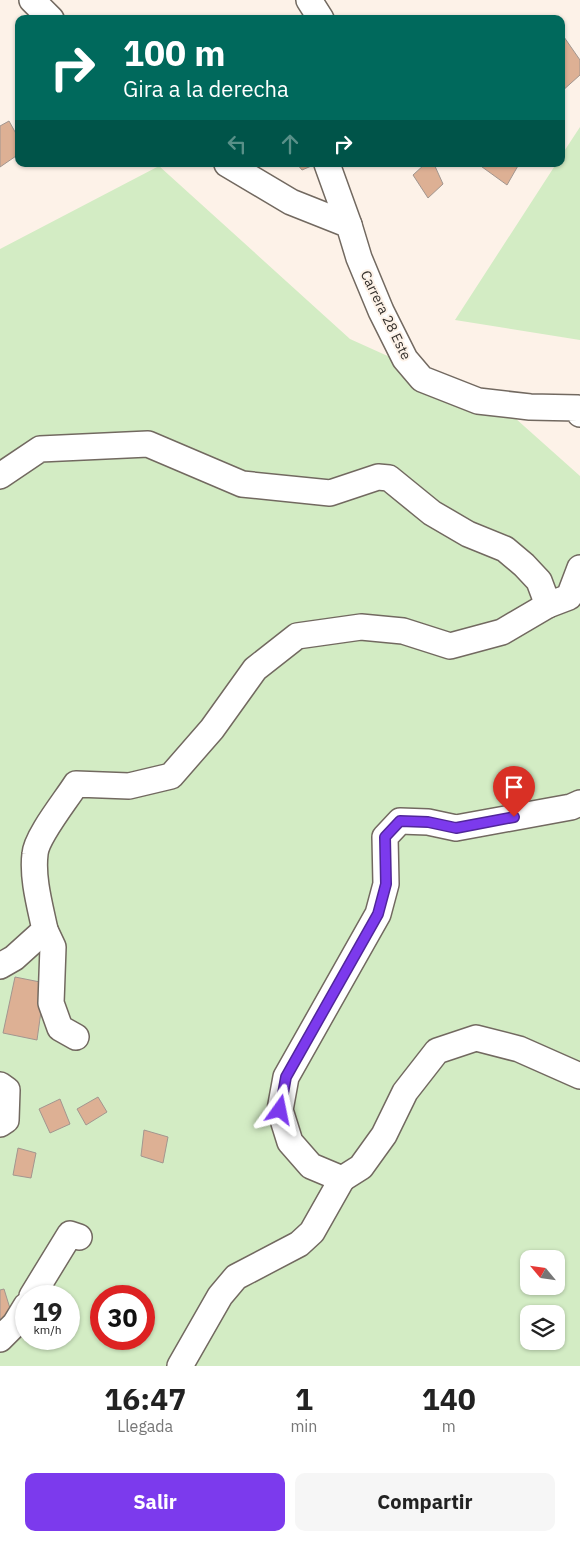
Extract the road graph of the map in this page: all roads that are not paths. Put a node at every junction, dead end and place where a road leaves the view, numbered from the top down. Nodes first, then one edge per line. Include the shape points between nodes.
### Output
1 (32, 0) edge
2 (309, 0) edge
3 (47, 15) edge
4 (318, 15) edge
5 (232, 167) edge
6 (328, 167) edge
7 (349, 225) junction
8 (579, 411) edge
9 (0, 476) edge
10 (580, 568) edge
11 (548, 605) junction
12 (580, 803) edge
13 (45, 930) junction
14 (0, 966) edge
15 (76, 1037) dead end
16 (580, 1076) edge
17 (0, 1085) edge
18 (0, 1124) edge
19 (342, 1179) junction
20 (79, 1237) dead end
21 (39, 1285) edge
22 (15, 1324) edge
23 (4, 1335) edge
24 (180, 1366) edge

1 - 3 street
2 - 4 street
5 - 7 street via 291,202
6 - 7 street, Carrera 28 Este
7 - 8 street, Carrera 28 Este via 381,311 405,359 422,379 478,401
9 - 11 street via 40,449 148,444 242,484 330,493 378,477 389,478 432,513 468,534 505,549 539,581
10 - 11 street via 569,597
11 - 13 street via 502,632 450,646 403,631 361,627 298,636 255,669 212,729 171,776 129,786 76,784 35,852 36,885
12 - 19 street via 456,828 400,821 385,837 386,884 378,914 286,1077 280,1110 290,1142 311,1166
13 - 14 street
13 - 15 street via 53,948 52,1003 60,1028
16 - 19 street via 519,1049 476,1038 437,1051 405,1092 384,1135 361,1167
17 - 18 street via 7,1090 6,1120
19 - 24 street via 312,1232 299,1244 236,1278 220,1296
20 - 21 street via 70,1234
22 - 23 street

